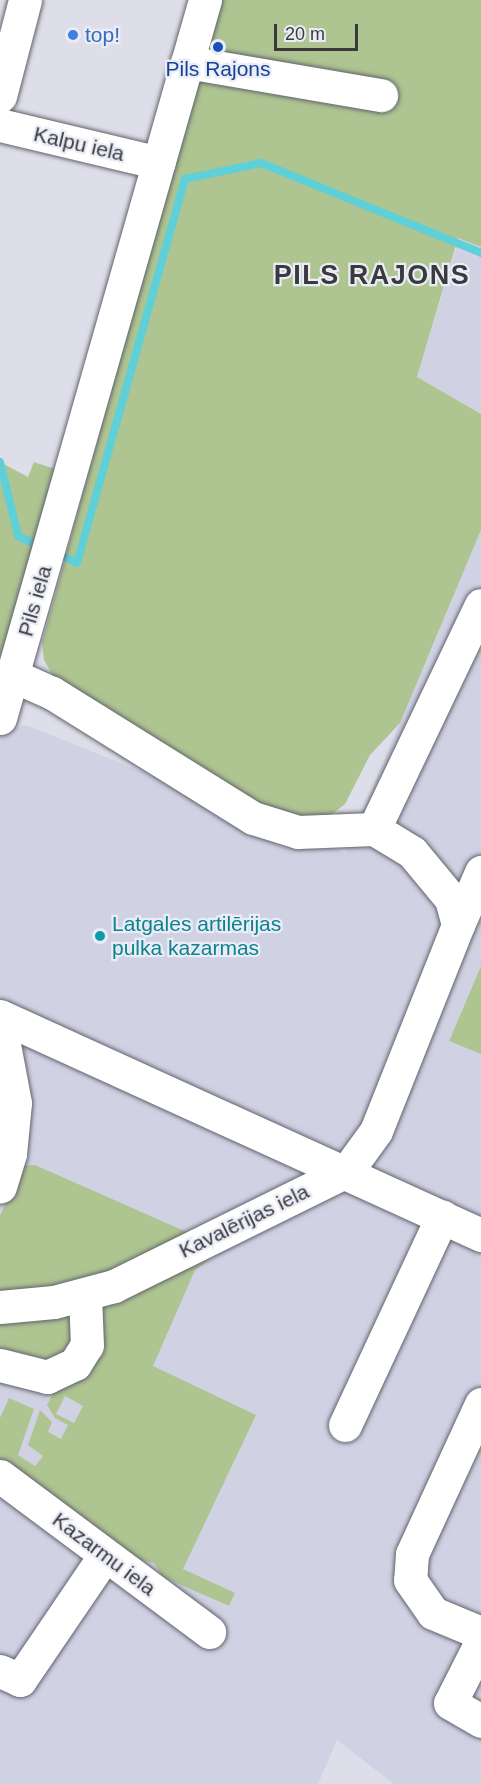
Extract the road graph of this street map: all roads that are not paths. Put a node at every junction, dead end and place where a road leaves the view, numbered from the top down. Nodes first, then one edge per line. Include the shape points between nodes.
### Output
1 (25, 0) edge
2 (205, 0) edge
3 (187, 62) junction
4 (381, 95) dead end
5 (0, 96) edge
6 (0, 125) edge
7 (159, 163) junction
8 (481, 605) edge
9 (5, 698) edge
10 (374, 829) junction
11 (481, 872) edge
12 (458, 926) junction
13 (0, 1016) edge
14 (0, 1023) edge
15 (346, 1171) junction
16 (0, 1187) edge
17 (442, 1217) junction
18 (481, 1235) edge
19 (85, 1296) junction
20 (0, 1307) edge
21 (0, 1365) edge
22 (481, 1404) edge
23 (345, 1425) dead end
24 (0, 1476) edge
25 (105, 1555) junction
26 (209, 1632) dead end
27 (481, 1633) edge
28 (481, 1642) edge
29 (0, 1671) edge
30 (481, 1721) edge

1 - 5 street
2 - 3 street
3 - 4 street
3 - 7 street
6 - 7 street, Kalpu iela
7 - 9 street, Pils iela
8 - 10 street
9 - 10 street via 52,693 253,818 298,832
10 - 12 street via 412,852 451,898
11 - 12 street
12 - 15 street via 376,1131
13 - 15 street
14 - 16 street via 15,1103 10,1154
15 - 17 street
15 - 19 street, Kavalērijas iela
17 - 18 street
17 - 23 street
19 - 20 street, Kavalērijas iela
19 - 21 street via 87,1345 75,1364 47,1377
22 - 27 street via 412,1554 410,1580 433,1613
24 - 25 street, Kazarmu iela
25 - 26 street, Kazarmu iela
25 - 29 street via 20,1680
28 - 30 street via 450,1703

